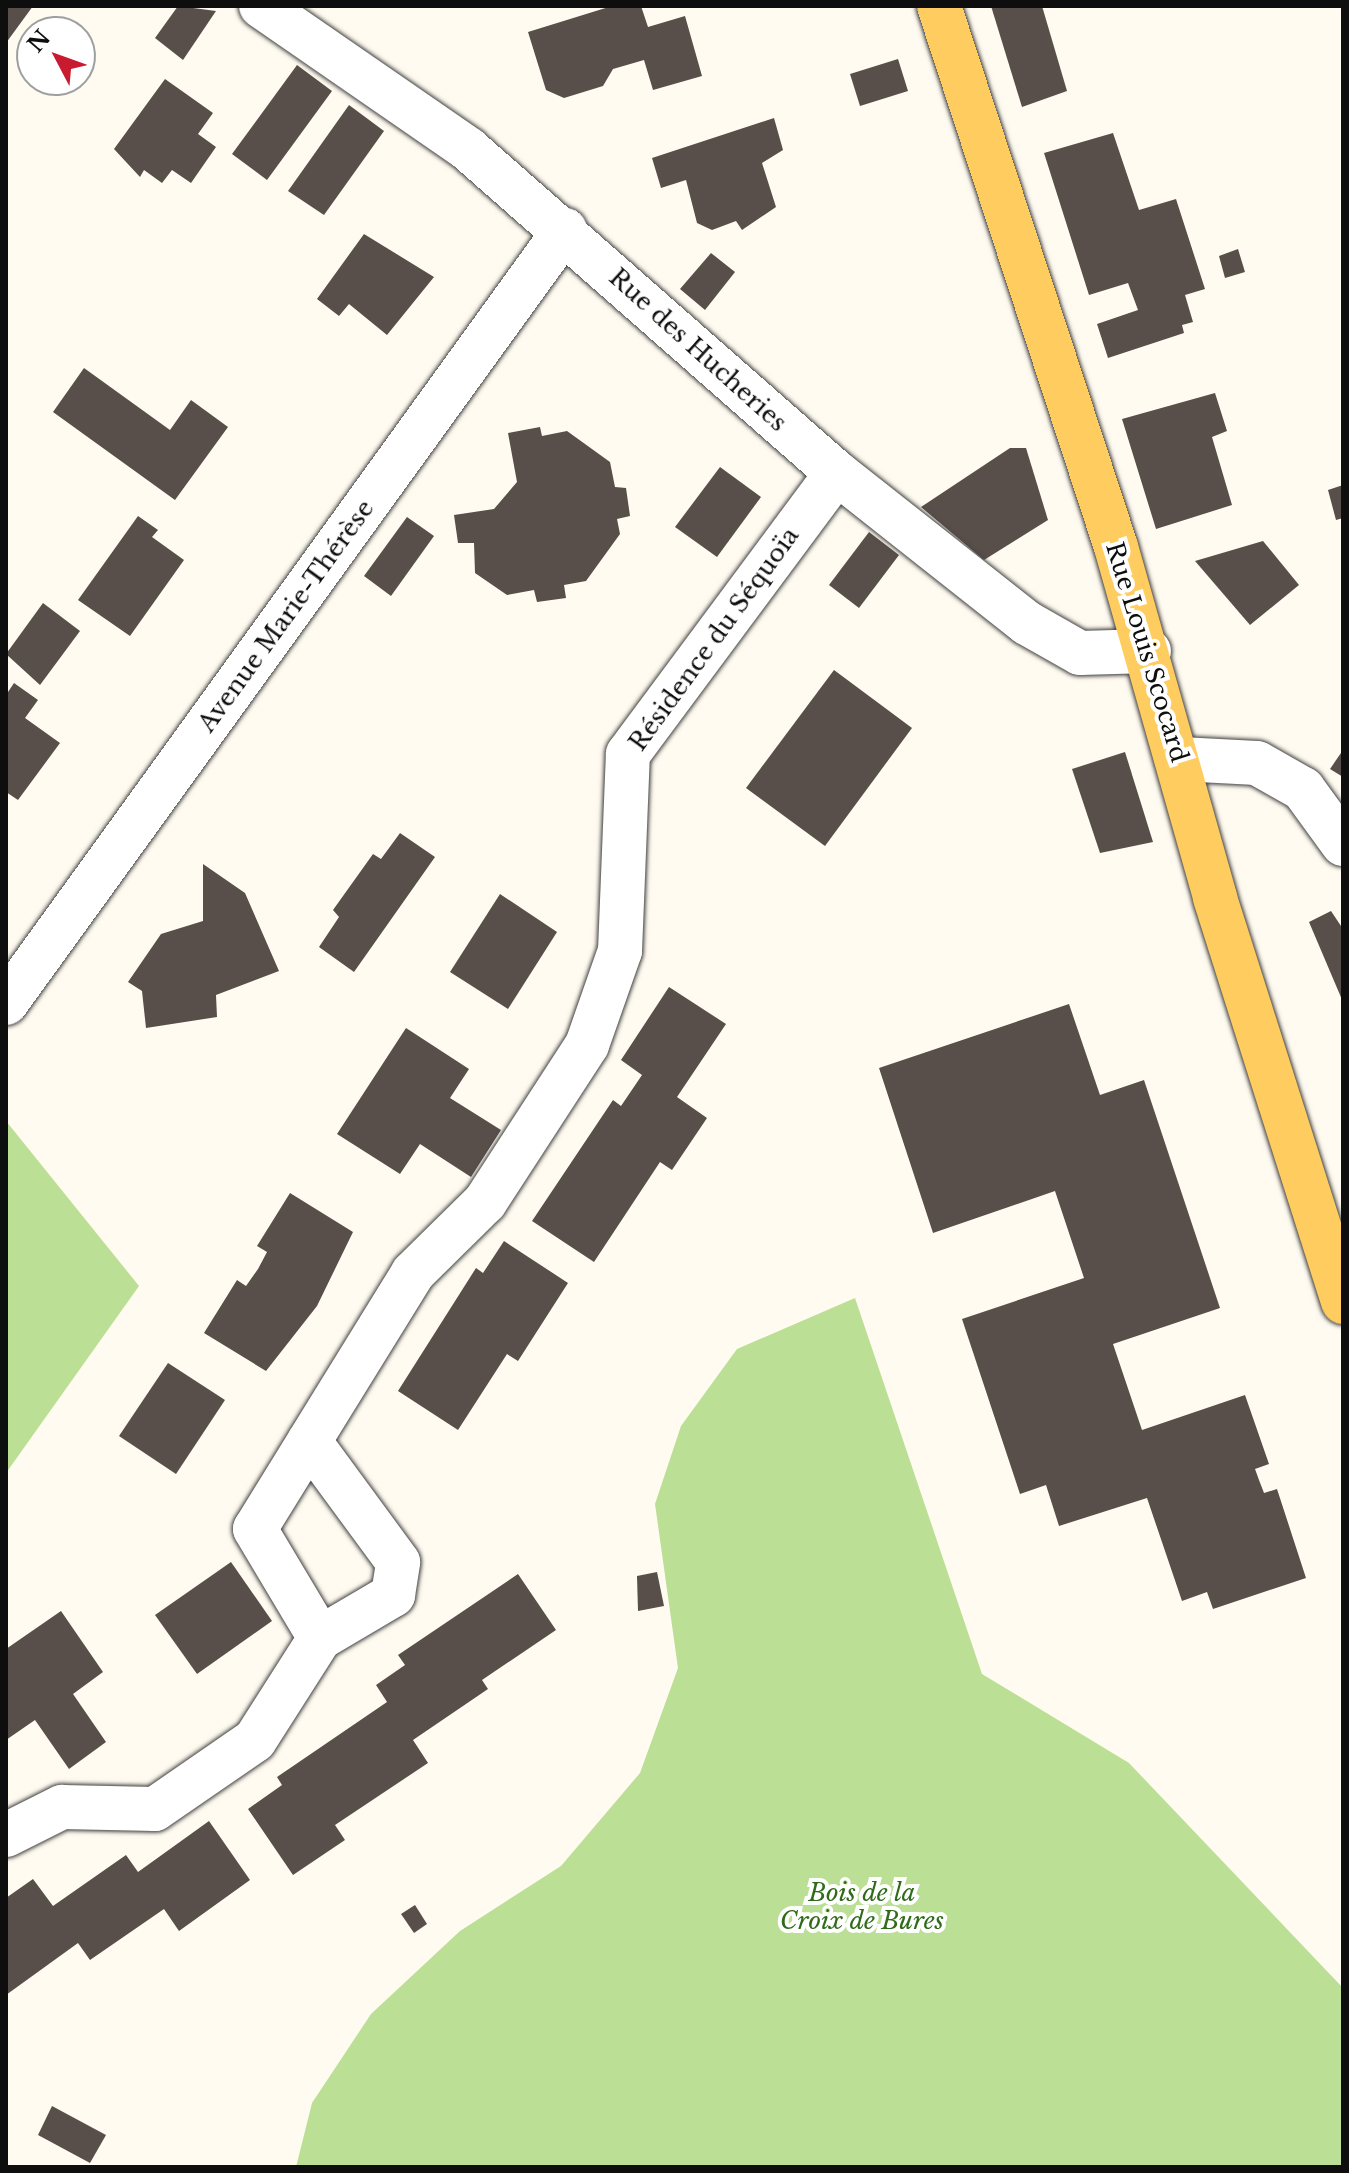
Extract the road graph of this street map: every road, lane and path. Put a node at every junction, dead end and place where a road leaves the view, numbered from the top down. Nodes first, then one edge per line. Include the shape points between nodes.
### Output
1 (261, 6) edge
2 (939, 6) edge
3 (565, 230) junction
4 (837, 473) junction
5 (1149, 651) junction
6 (1180, 759) junction
7 (1343, 844) edge
8 (6, 1003) edge
9 (1343, 1302) edge
10 (309, 1441) junction
11 (320, 1638) junction
12 (6, 1835) edge

1 - 3 street, Rue des Hucheries via 468,149
2 - 5 main road, Rue Louis Scocard
3 - 4 street, Rue des Hucheries
3 - 8 street, Avenue Marie-Thérèse
4 - 5 street, Rue des Hucheries via 1027,623 1080,653
4 - 10 street, Résidence du Séquoïa via 628,754 620,951 587,1045 485,1202 413,1273
5 - 6 main road, Rue Louis Scocard
6 - 7 street via 1257,763 1303,789
6 - 9 main road, Rue Louis Scocard via 1215,898
10 - 11 street, Résidence du Séquoïa via 255,1529
10 - 11 street via 398,1562 393,1595
11 - 12 street via 255,1740 155,1809 62,1807

